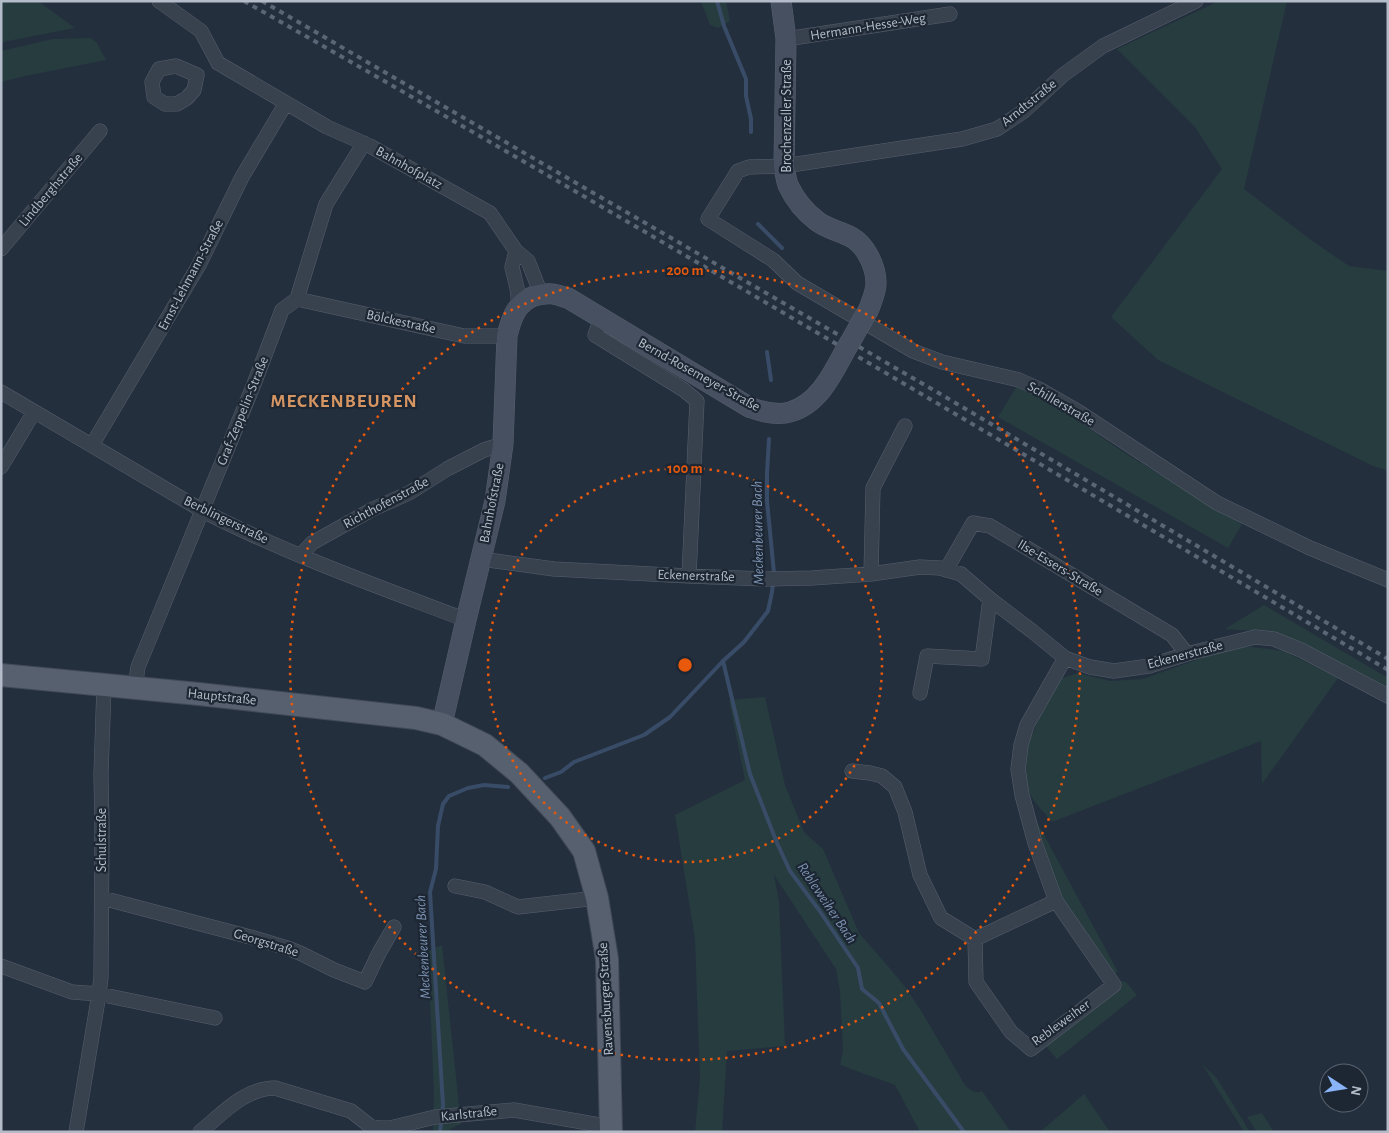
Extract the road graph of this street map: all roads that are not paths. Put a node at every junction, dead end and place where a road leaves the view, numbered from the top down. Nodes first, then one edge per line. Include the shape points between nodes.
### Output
1 (159, 1) edge
2 (781, 1) edge
3 (1196, 1) edge
4 (950, 14) dead end
5 (786, 39) junction
6 (218, 63) junction
7 (197, 74) dead end
8 (286, 103) junction
9 (100, 131) dead end
10 (364, 143) junction
11 (784, 166) junction
12 (708, 218) joint
13 (1, 249) edge
14 (516, 251) junction
15 (541, 294) junction
16 (297, 299) junction
17 (519, 306) junction
18 (869, 309) joint
19 (601, 319) junction
20 (507, 336) junction
21 (1, 392) edge
22 (34, 412) junction
23 (906, 426) dead end
24 (503, 444) junction
25 (92, 445) junction
26 (1, 467) edge
27 (203, 510) junction
28 (301, 555) junction
29 (481, 559) junction
30 (946, 570) junction
31 (871, 574) junction
32 (689, 576) junction
33 (1388, 580) edge
34 (990, 599) junction
35 (466, 620) junction
36 (1187, 654) junction
37 (1065, 658) junction
38 (1, 675) edge
39 (104, 686) junction
40 (135, 688) junction
41 (920, 693) dead end
42 (1388, 696) edge
43 (442, 724) junction
44 (852, 771) dead end
45 (454, 886) dead end
46 (102, 898) junction
47 (597, 898) junction
48 (1056, 901) junction
49 (394, 927) dead end
50 (975, 939) junction
51 (1, 966) edge
52 (99, 994) junction
53 (215, 1018) dead end
54 (611, 1130) edge
55 (76, 1132) edge
56 (200, 1132) edge

1 - 6 street via 201,31
2 - 5 main road, Brochenzeller Straße
3 - 11 street, Arndtstraße via 1103,46 997,129 962,139
4 - 5 street, Hermann-Hesse-Weg
5 - 11 main road, Brochenzeller Straße
6 - 7 street
6 - 8 street, Bahnhofplatz
8 - 10 street, Bahnhofplatz via 327,127
8 - 25 street, Ernst-Lehmann-Straße via 242,177 194,273
9 - 13 street, Lindberghstraße
10 - 14 street, Bahnhofplatz via 490,213
10 - 16 street, Graf-Zeppelin-Straße via 326,204
11 - 12 street, Arndtstraße via 749,167 738,171
11 - 18 main road, Brochenzeller Straße via 788,185 806,212 830,230 853,238 863,248 875,273 876,284
12 - 33 street, Schillerstraße via 773,260 797,282 913,351 942,362 1019,380 1039,389 1217,504
14 - 15 street, Bahnhofplatz via 528,261
14 - 17 street via 512,267
15 - 17 main road
15 - 19 main road, Bernd-Rosemeyer-Straße via 568,298
16 - 20 street, Bölckestraße via 464,336
16 - 27 street, Graf-Zeppelin-Straße via 282,310
17 - 20 main road, Bahnhofstraße via 511,319
18 - 19 main road, Bernd-Rosemeyer-Straße, bridge via 820,391 810,402 790,412 775,413 749,407
19 - 32 street, Bernd-Rosemeyer-Straße via 595,335 697,401
20 - 24 main road, Bahnhofstraße
21 - 22 street, Berblingerstraße
22 - 25 street, Berblingerstraße
22 - 26 street
23 - 31 street via 873,488
24 - 28 street, Richthofenstraße via 484,450 409,494 373,509 312,543
24 - 29 main road, Bahnhofstraße via 495,501
25 - 27 street, Berblingerstraße
27 - 28 street, Berblingerstraße
27 - 40 street, Graf-Zeppelin-Straße via 138,667
28 - 35 street, Berblingerstraße
29 - 32 street, Eckenerstraße via 554,569
29 - 35 main road, Bahnhofstraße
30 - 31 street, Eckenerstraße via 920,567
30 - 34 street, Eckenerstraße via 961,574
30 - 36 street, Ilse-Essers-Straße via 973,522 990,526 1172,635
31 - 32 street, Eckenerstraße via 773,579
34 - 37 street, Eckenerstraße
34 - 41 street via 982,660 927,656
35 - 43 main road, Bahnhofstraße
36 - 37 street, Eckenerstraße via 1149,666 1114,671
36 - 42 street, Eckenerstraße via 1255,637 1274,638
37 - 48 street, Rebleweiher via 1027,725 1018,769 1032,833
38 - 39 main road, Hauptstraße
39 - 40 main road, Hauptstraße
39 - 46 street, Schulstraße
40 - 43 main road, Hauptstraße via 416,718
43 - 47 main road, Ravensburger Straße via 485,745 519,773 560,816 584,852
44 - 50 street via 882,776 895,787 905,812 920,875 941,918
45 - 47 street via 485,892 518,907
46 - 49 street, Georgstraße via 290,949 365,982
46 - 52 street, Schulstraße
47 - 54 main road, Ravensburger Straße via 607,959
48 - 50 street
48 - 50 street, Rebleweiher via 1114,985 1031,1048 1011,1032 976,982
51 - 52 street via 72,992
52 - 53 street
52 - 55 street, Schulstraße
54 - 56 street, Karlstraße via 514,1110 441,1117 379,1128 370,1126 343,1108 266,1088 246,1096

